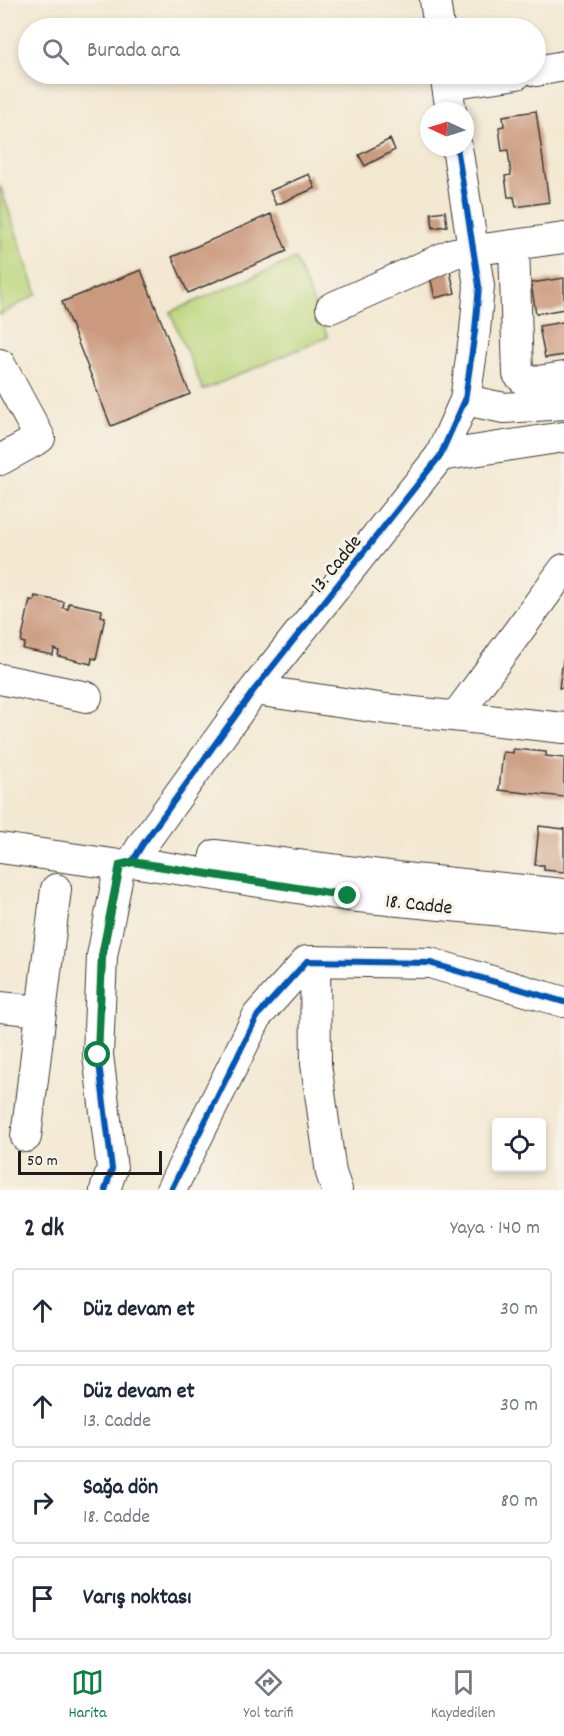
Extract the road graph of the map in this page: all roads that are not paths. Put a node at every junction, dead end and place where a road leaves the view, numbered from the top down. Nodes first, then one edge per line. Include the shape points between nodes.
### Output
1 (435, 0) edge
2 (438, 18) edge
3 (564, 66) edge
4 (546, 69) edge
5 (474, 84) edge
6 (448, 90) edge
7 (458, 156) edge
8 (564, 238) edge
9 (514, 245) junction
10 (473, 252) junction
11 (331, 308) dead end
12 (0, 364) edge
13 (564, 376) edge
14 (465, 400) junction
15 (564, 404) edge
16 (564, 437) edge
17 (440, 456) junction
18 (0, 460) edge
19 (564, 569) edge
20 (0, 679) edge
21 (254, 690) junction
22 (87, 697) dead end
23 (456, 716) junction
24 (564, 728) edge
25 (0, 848) edge
26 (132, 857) junction
27 (56, 889) dead end
28 (564, 894) edge
29 (564, 917) edge
30 (315, 961) junction
31 (564, 1002) edge
32 (0, 1007) edge
33 (41, 1011) junction
34 (26, 1137) dead end
35 (105, 1190) edge
36 (171, 1190) edge
37 (337, 1190) edge

1 - 2 street
3 - 4 street
5 - 6 street
7 - 10 street, 13. Cadde
8 - 9 street
9 - 10 street
9 - 13 street via 518,374 524,380 538,381
10 - 11 street via 454,253
10 - 14 street, 13. Cadde via 479,286
12 - 18 street via 40,438
14 - 15 street via 504,408
14 - 17 street, 13. Cadde
16 - 17 street
17 - 21 street, 13. Cadde
19 - 23 street
20 - 22 street
21 - 23 street
21 - 26 street, 13. Cadde
23 - 24 street
25 - 26 street, 18. Cadde
26 - 28 street, 18. Cadde via 165,849
26 - 29 street, 18. Cadde via 348,896
26 - 35 street, 13. Cadde via 102,956 98,1055 112,1169
27 - 33 street
30 - 31 street via 430,963
30 - 36 street via 307,961 258,1015
30 - 37 street via 316,1064 331,1173
32 - 33 street
33 - 34 street

